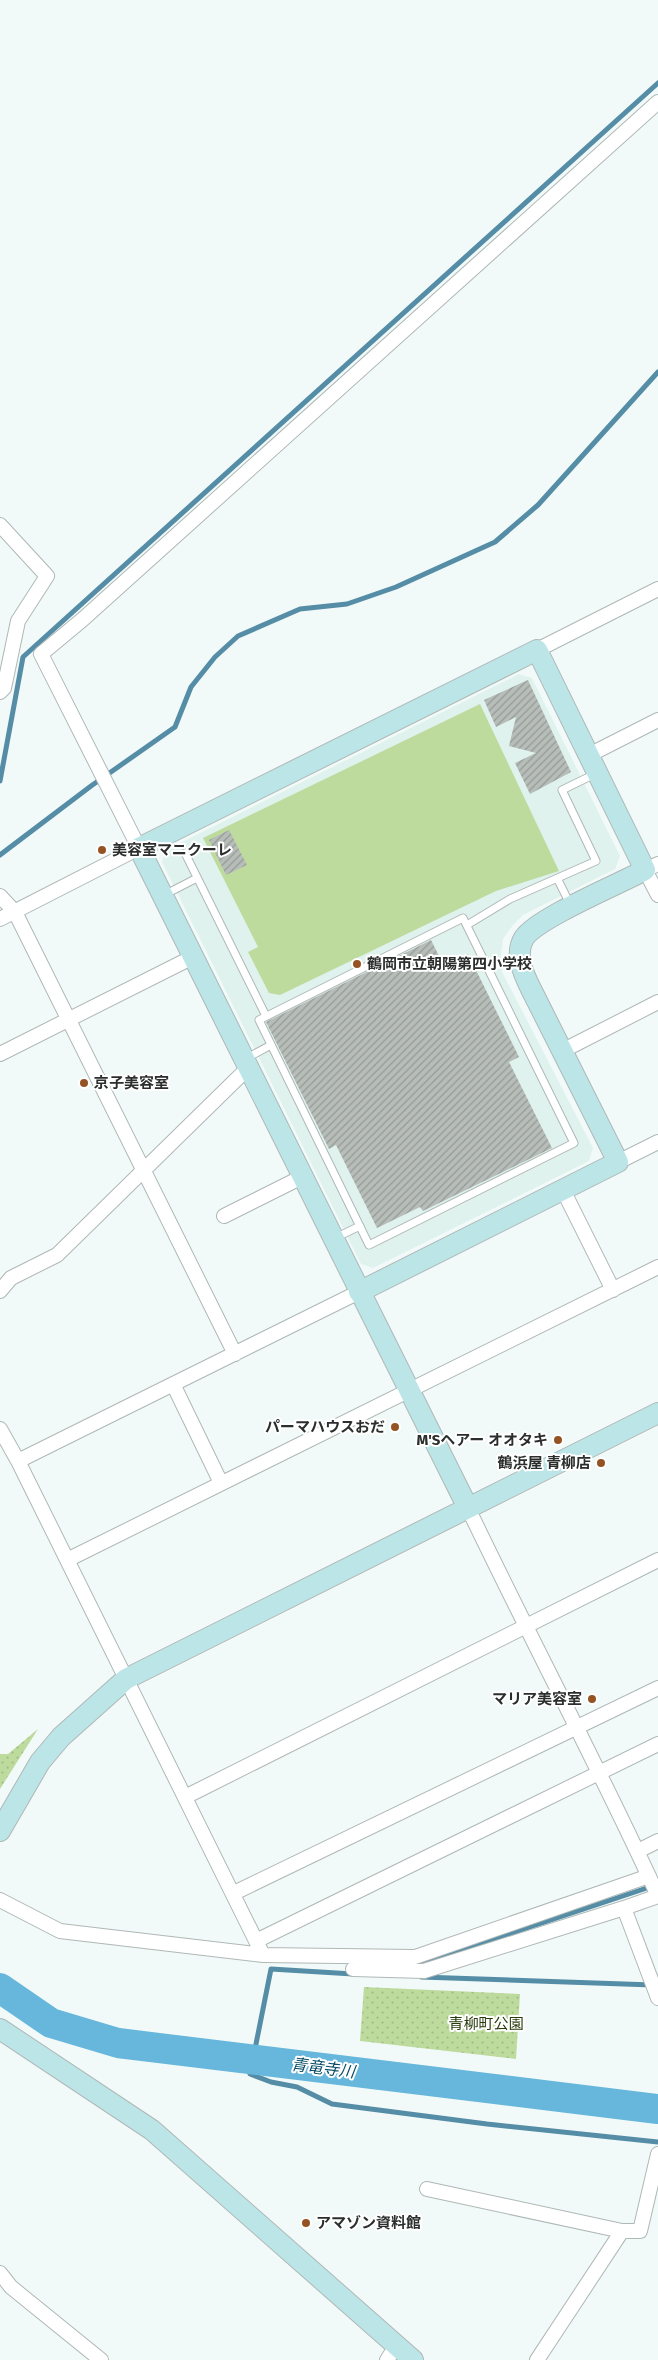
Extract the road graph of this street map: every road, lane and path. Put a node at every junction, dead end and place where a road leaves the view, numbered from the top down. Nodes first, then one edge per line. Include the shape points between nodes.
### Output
1 (658, 102) edge
2 (0, 525) edge
3 (658, 589) edge
4 (537, 650) junction
5 (0, 692) edge
6 (658, 720) edge
7 (593, 764) junction
8 (139, 848) junction
9 (185, 852) dead end
10 (652, 867) edge
11 (197, 878) junction
12 (558, 880) junction
13 (162, 895) junction
14 (658, 895) edge
15 (0, 896) edge
16 (571, 907) junction
17 (15, 912) junction
18 (0, 919) edge
19 (467, 925) junction
20 (192, 956) junction
21 (658, 1002) edge
22 (266, 1016) junction
23 (69, 1020) junction
24 (271, 1045) junction
25 (562, 1051) junction
26 (0, 1054) edge
27 (246, 1064) junction
28 (658, 1142) edge
29 (618, 1162) junction
30 (143, 1172) junction
31 (302, 1177) junction
32 (563, 1190) junction
33 (224, 1216) dead end
34 (360, 1226) junction
35 (333, 1239) junction
36 (658, 1267) edge
37 (0, 1290) edge
38 (612, 1290) junction
39 (359, 1292) junction
40 (235, 1354) junction
41 (173, 1384) junction
42 (410, 1391) junction
43 (658, 1413) edge
44 (0, 1429) edge
45 (18, 1461) junction
46 (221, 1483) junction
47 (468, 1508) junction
48 (67, 1560) junction
49 (658, 1560) edge
50 (525, 1627) junction
51 (126, 1679) junction
52 (658, 1688) edge
53 (577, 1728) junction
54 (658, 1744) edge
55 (600, 1773) junction
56 (185, 1797) junction
57 (0, 1831) edge
58 (658, 1841) edge
59 (638, 1851) junction
60 (649, 1876) junction
61 (234, 1893) junction
62 (0, 1900) edge
63 (624, 1908) junction
64 (256, 1941) junction
65 (263, 1955) junction
66 (353, 1969) dead end
67 (658, 1998) edge
68 (2, 2034) edge
69 (658, 2154) edge
70 (427, 2189) dead end
71 (622, 2231) junction
72 (0, 2273) edge
73 (392, 2353) edge
74 (94, 2358) edge
75 (413, 2360) edge
76 (537, 2360) edge

1 - 8 street via 41,654
2 - 5 street via 46,576 18,621 4,688
3 - 4 street
4 - 7 street
4 - 8 street
6 - 7 street
7 - 10 street
7 - 12 lane via 562,790 596,861
8 - 13 street
8 - 17 street
9 - 11 lane
10 - 14 street
10 - 16 street
11 - 13 lane
11 - 22 lane
12 - 16 lane
12 - 19 lane via 510,899
13 - 20 street
15 - 17 street
16 - 25 street via 523,938 520,963
17 - 18 street
17 - 23 street
19 - 22 lane via 463,918
19 - 34 lane via 574,1143 369,1245
20 - 23 street
20 - 27 street
21 - 25 street
22 - 24 lane via 259,1020
23 - 26 street
23 - 30 street
24 - 27 lane
24 - 34 lane
25 - 29 street
27 - 30 street
27 - 31 street
28 - 29 street
29 - 32 street
30 - 37 street via 57,1255 11,1278
30 - 40 street
31 - 33 street
31 - 35 street
32 - 38 street
32 - 39 street
34 - 35 lane
35 - 39 street
36 - 38 street
38 - 42 street
39 - 40 street
39 - 42 street
40 - 41 street
41 - 45 street
41 - 46 street
42 - 46 street
42 - 47 street
43 - 47 street
44 - 45 street
45 - 48 street
46 - 48 street
47 - 50 street
47 - 51 street
48 - 51 street
49 - 50 street
50 - 53 street
50 - 56 street
51 - 56 street
51 - 57 street via 61,1737 40,1762
52 - 53 street
53 - 55 street
53 - 61 street
54 - 55 street
55 - 59 street
55 - 64 street
56 - 61 street
58 - 59 street
59 - 60 street
60 - 63 street via 658,1896
60 - 65 street via 415,1957
61 - 64 street
62 - 65 street via 60,1932
63 - 66 street via 424,1971
63 - 67 street
64 - 65 street
68 - 73 street via 152,2130
69 - 71 street via 640,2231
70 - 71 street
71 - 76 street
72 - 74 street via 11,2287
73 - 75 street

